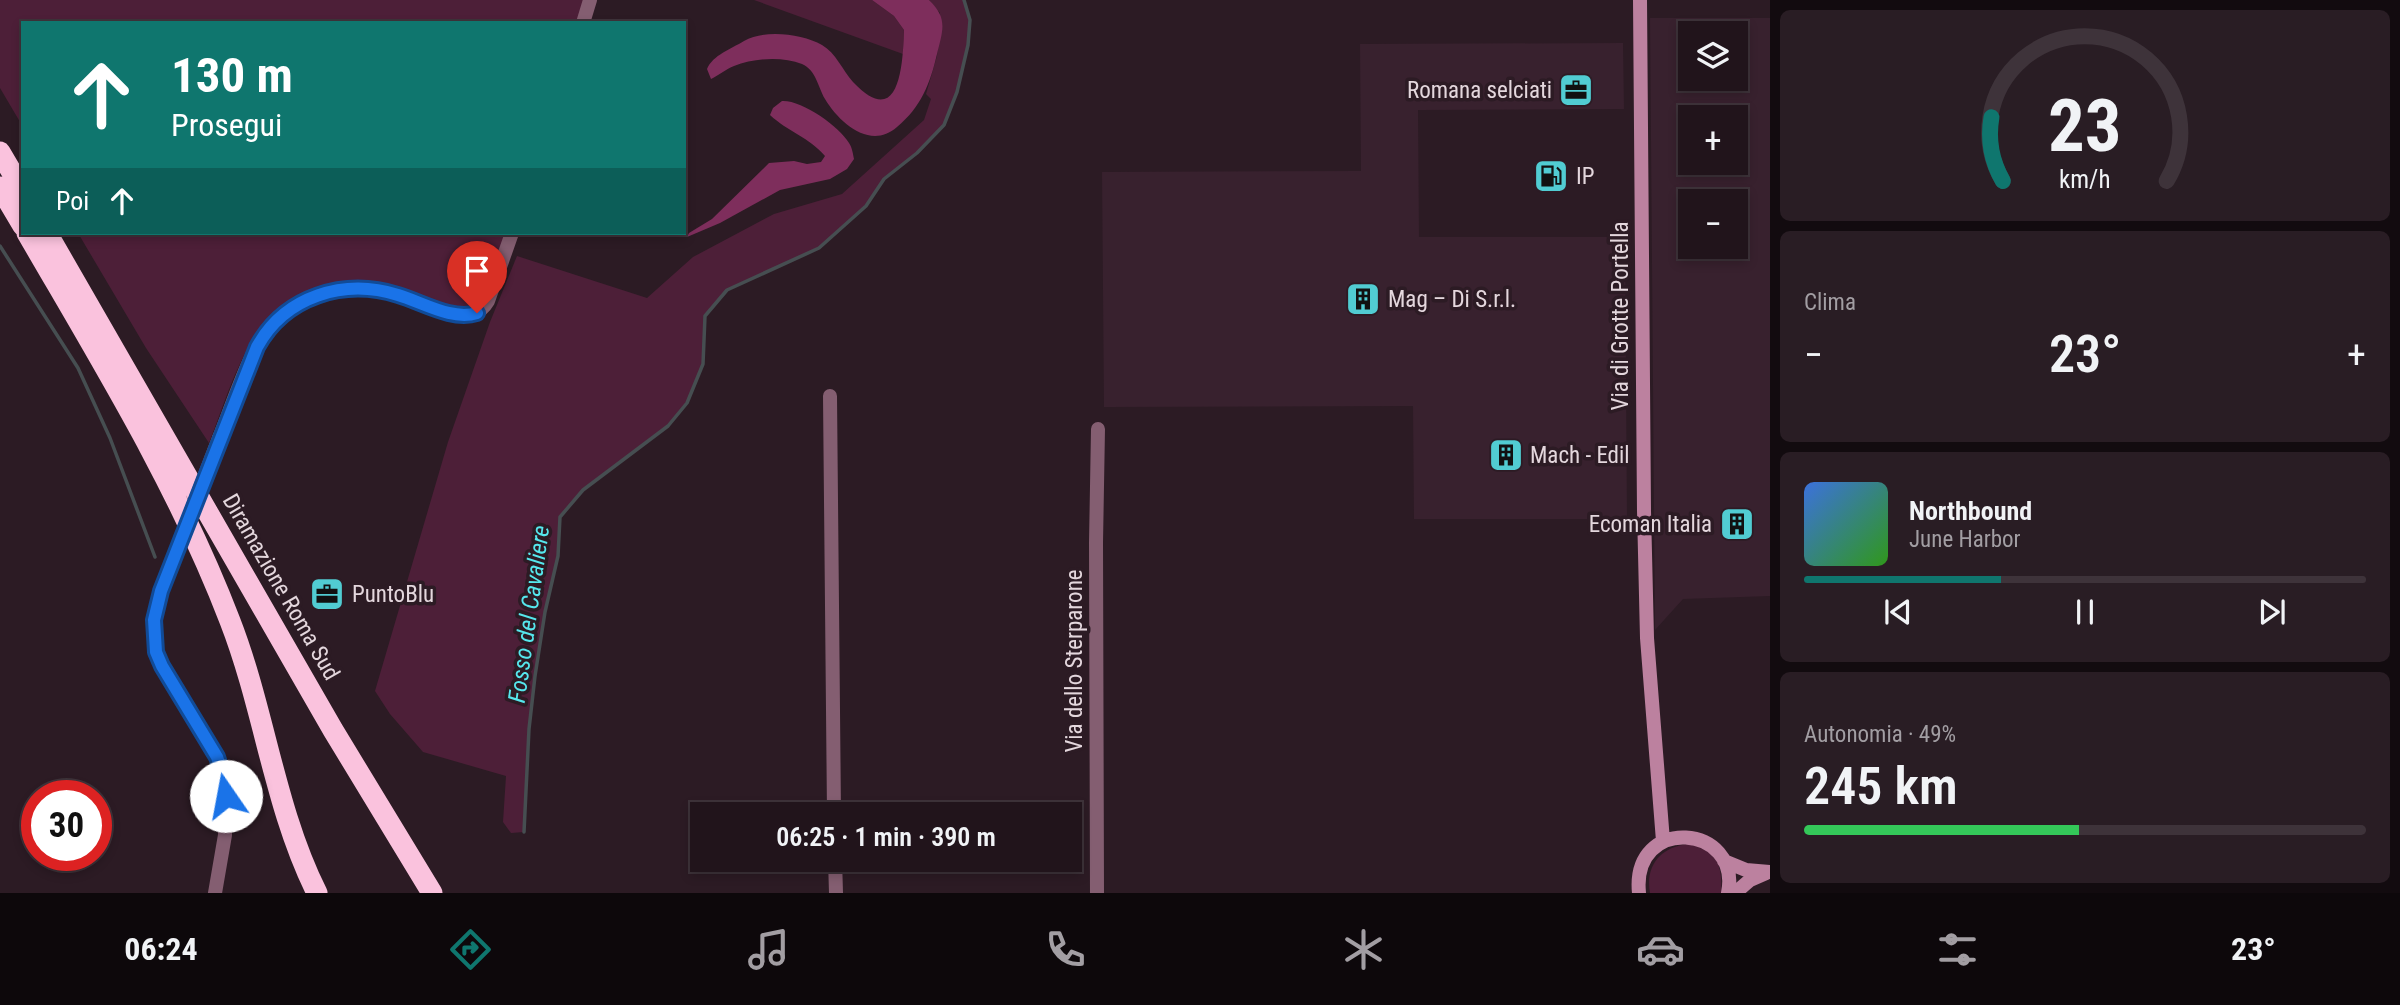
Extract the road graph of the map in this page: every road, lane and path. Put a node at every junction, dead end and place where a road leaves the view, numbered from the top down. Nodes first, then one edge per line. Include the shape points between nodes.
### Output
1 (590, 0) edge
2 (1640, 0) edge
3 (584, 21) edge
4 (0, 152) edge
5 (0, 187) edge
6 (21, 188) edge
7 (21, 223) edge
8 (28, 235) edge
9 (48, 235) edge
10 (511, 235) edge
11 (830, 396) dead end
12 (1098, 429) dead end
13 (834, 802) edge
14 (1663, 841) junction
15 (1724, 861) junction
16 (835, 872) edge
17 (1768, 872) edge
18 (1638, 877) junction
19 (215, 893) edge
20 (317, 893) edge
21 (432, 893) edge
22 (836, 893) edge
23 (1097, 893) edge
24 (1633, 893) edge
25 (1639, 893) edge
26 (1728, 893) edge
27 (1735, 893) edge

1 - 3 street
2 - 14 main road, Via di Grotte Portella via 1645,552
4 - 6 highway
5 - 7 highway
8 - 20 highway via 148,444 221,598 250,679 286,816
9 - 21 highway, Diramazione Roma Sud
10 - 19 street, bridge via 488,301 473,314 452,313 364,288 325,293 291,308 260,342 166,576 154,620 156,652 162,666 212,747 224,781 225,835
11 - 13 street
12 - 23 street, Via dello Sterparone
14 - 15 main road via 1691,837 1704,841
14 - 18 main road via 1642,862
15 - 17 main road
15 - 26 main road
16 - 22 street
17 - 27 main road
18 - 24 main road
18 - 25 main road

